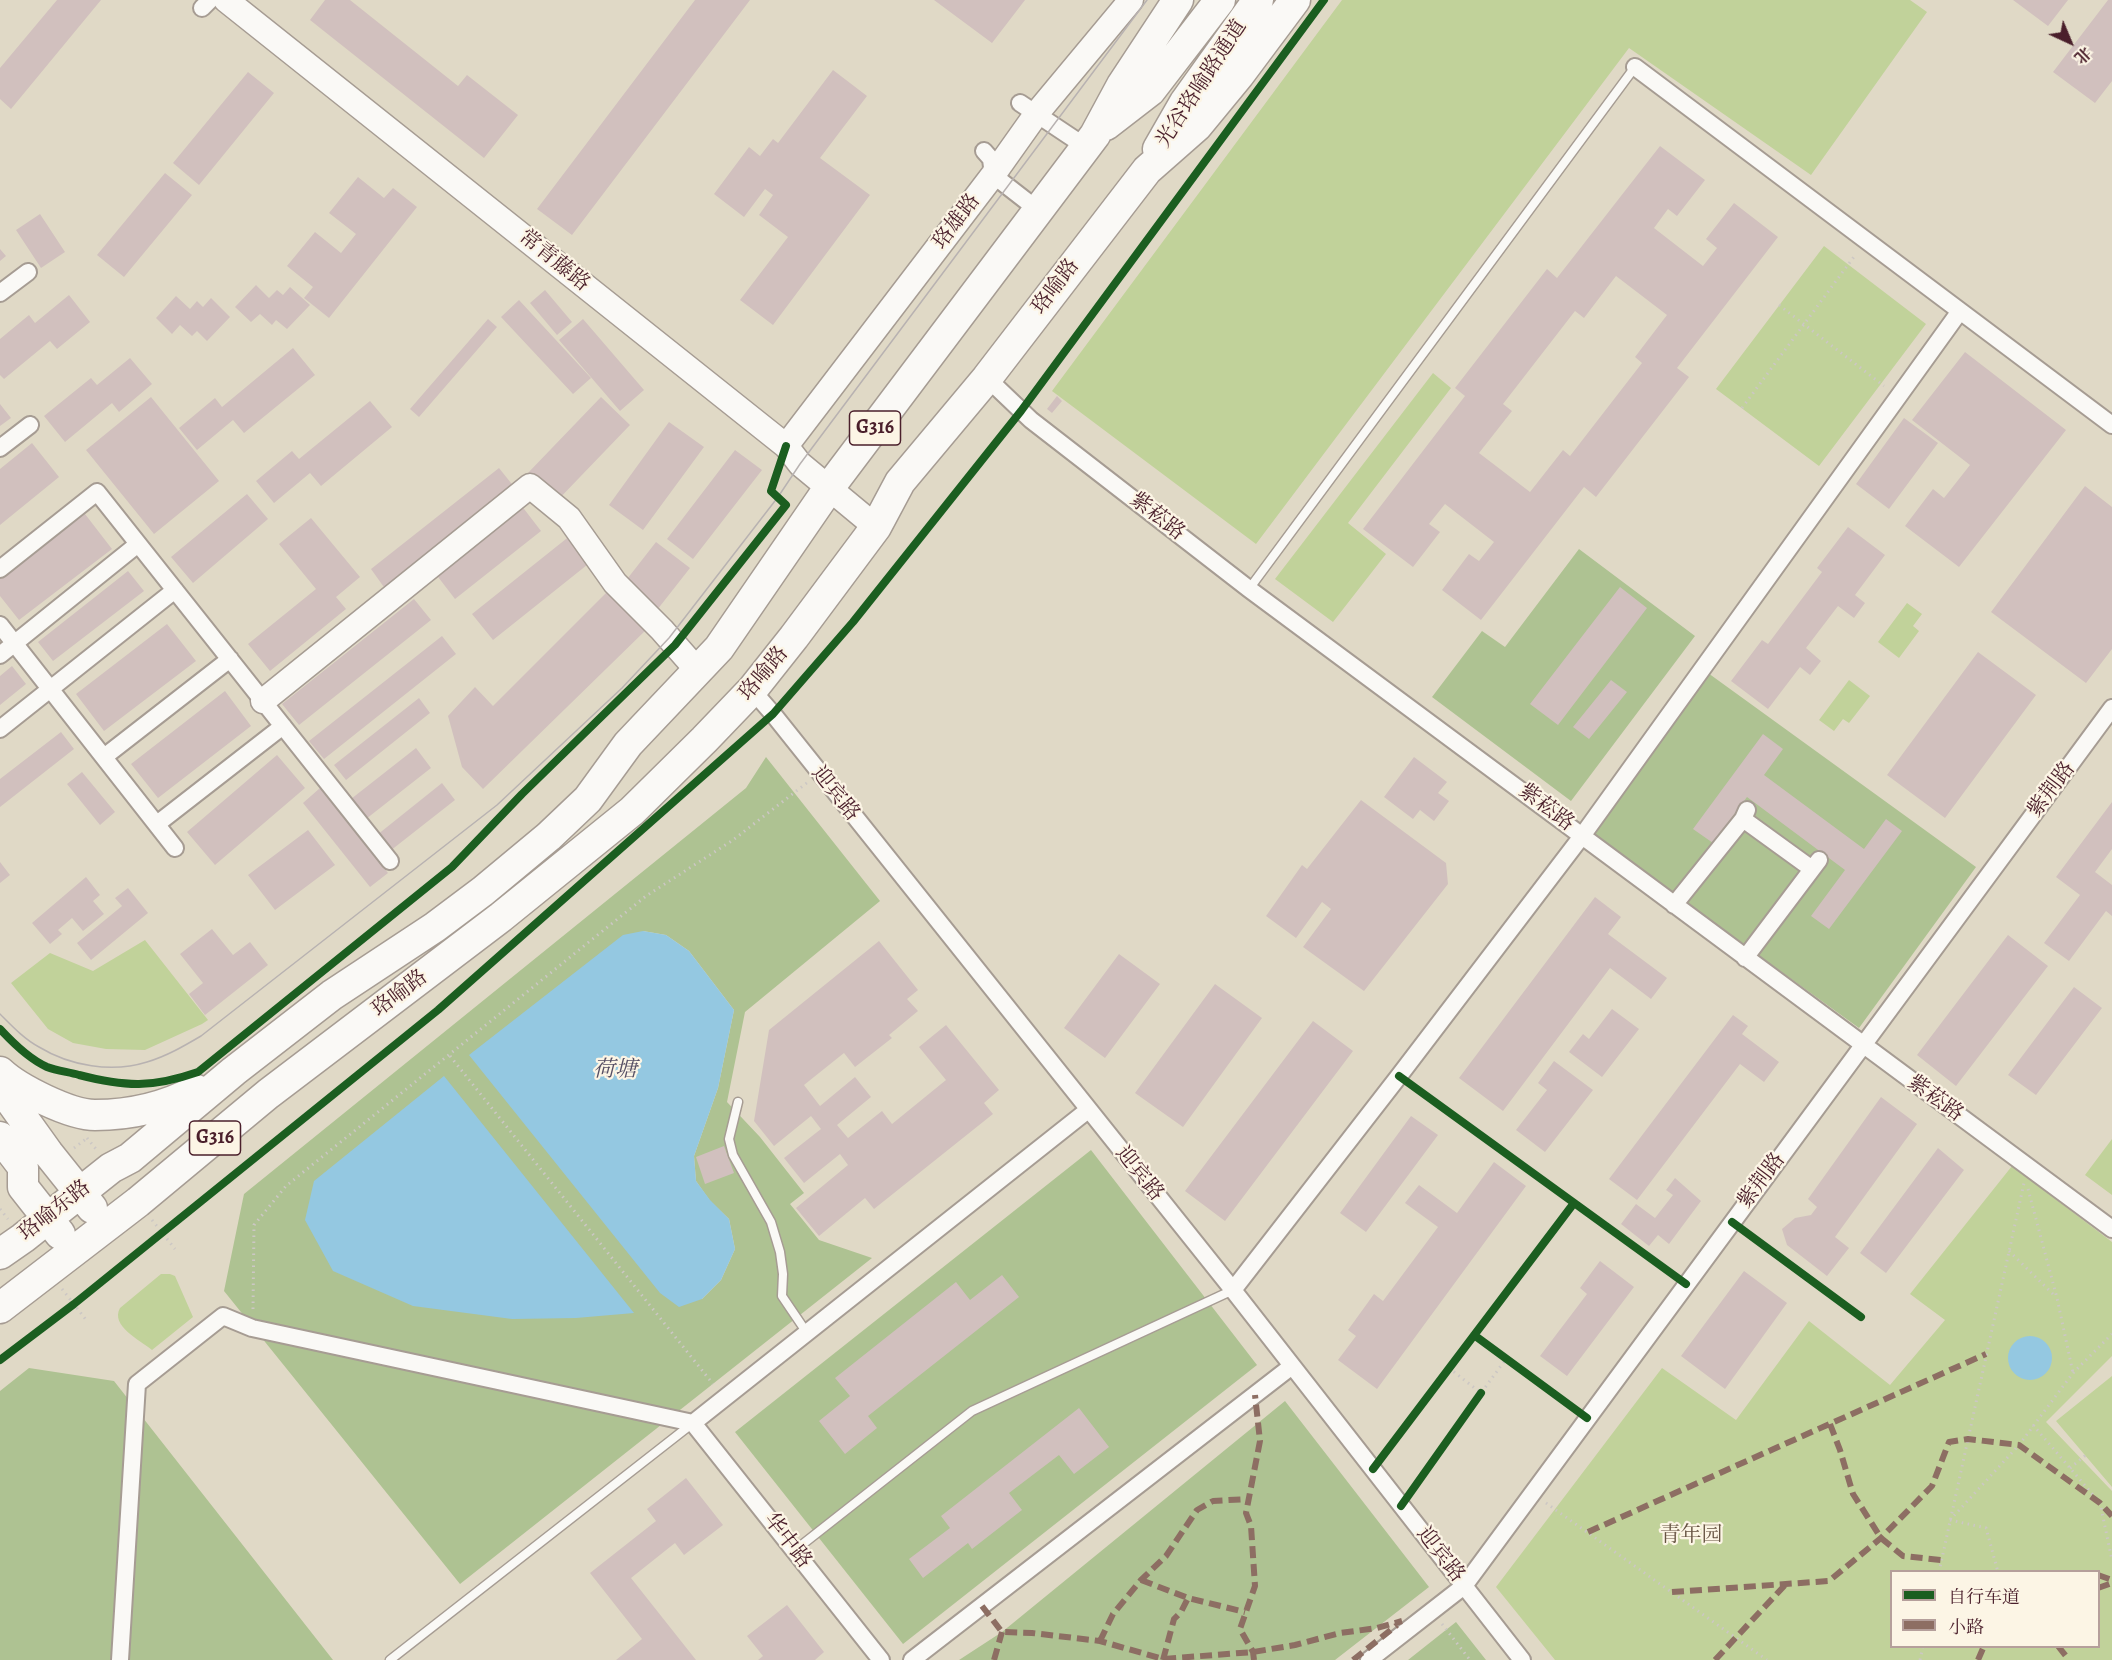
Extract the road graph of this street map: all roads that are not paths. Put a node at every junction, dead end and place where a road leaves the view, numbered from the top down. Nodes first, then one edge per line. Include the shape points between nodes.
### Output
1 (225, 0) edge
2 (1131, 0) edge
3 (1178, 0) edge
4 (1220, 0) edge
5 (1258, 0) edge
6 (1295, 0) edge
7 (1635, 67) joint
8 (1029, 108) junction
9 (1090, 141) junction
10 (984, 151) dead end
11 (1147, 170) junction
12 (993, 174) junction
13 (1038, 210) junction
14 (28, 272) dead end
15 (0, 294) edge
16 (1960, 311) junction
17 (987, 378) junction
18 (30, 425) dead end
19 (2112, 425) edge
20 (786, 446) junction
21 (0, 448) edge
22 (829, 488) junction
23 (876, 527) junction
24 (138, 544) junction
25 (0, 569) edge
26 (1249, 589) junction
27 (175, 590) junction
28 (0, 625) edge
29 (14, 643) junction
30 (0, 655) edge
31 (230, 659) junction
32 (698, 671) junction
33 (50, 689) junction
34 (752, 690) junction
35 (263, 701) junction
36 (2112, 708) edge
37 (283, 726) junction
38 (0, 729) edge
39 (104, 757) junction
40 (157, 824) junction
41 (1582, 836) junction
42 (175, 848) dead end
43 (390, 861) dead end
44 (1674, 905) junction
45 (1745, 958) junction
46 (1863, 1045) junction
47 (234, 1071) junction
48 (0, 1072) edge
49 (0, 1086) edge
50 (738, 1102) dead end
51 (1088, 1110) junction
52 (0, 1137) edge
53 (111, 1168) joint
54 (80, 1192) junction
55 (48, 1218) junction
56 (106, 1227) junction
57 (2112, 1229) edge
58 (73, 1251) junction
59 (0, 1254) edge
60 (1233, 1290) junction
61 (0, 1308) edge
62 (807, 1332) junction
63 (1292, 1366) junction
64 (693, 1422) junction
65 (795, 1551) junction
66 (1464, 1586) junction
67 (120, 1660) edge
68 (390, 1660) edge
69 (881, 1660) edge
70 (912, 1660) edge
71 (1369, 1660) edge
72 (1522, 1660) edge

1 - 20 street, 常青藤路
2 - 8 street, 珞雄路
3 - 9 highway, 珞喻路 / G316
4 - 9 highway, 光谷珞喻路通道 via 1150,91
5 - 11 highway, 光谷珞喻路通道 via 1185,102
6 - 11 highway, 珞喻路 / G316 via 1197,126
7 - 16 street
7 - 26 lane
8 - 9 street
8 - 12 street, 珞雄路
9 - 13 highway, 珞喻路 / G316
10 - 12 street via 991,159
11 - 17 highway, 珞喻路 / G316
12 - 13 street
12 - 20 street, 珞雄路
13 - 22 highway, 珞喻路 / G316
14 - 15 street
16 - 19 street
16 - 41 street
17 - 23 highway, 珞喻路 / G316 via 900,482
17 - 26 street, 紫菘路 via 1031,420
18 - 21 street
20 - 22 street, 常青藤路 via 800,464
22 - 23 street, 常青藤路
22 - 32 highway, 珞喻路 / G316 via 719,648
23 - 34 highway, 珞喻路 / G316
24 - 25 street via 97,492
24 - 27 street
24 - 29 street
26 - 41 street, 紫菘路
27 - 31 street
27 - 33 street
28 - 29 street
29 - 30 street
29 - 33 street
31 - 35 street
31 - 39 street
32 - 35 street via 615,583 570,518 523,479
32 - 47 highway, 珞喻路 / G316 via 628,744 588,799 548,837 435,927 332,995
33 - 38 street
33 - 39 street
34 - 51 street, 迎宾路
34 - 56 highway, 珞喻路 / G316 via 632,811 501,917 268,1094
35 - 37 street
36 - 46 street, 紫荆路
37 - 40 street
37 - 43 street
39 - 40 street
40 - 42 street
41 - 44 street, 紫菘路
41 - 60 street
44 - 45 street, 紫菘路
44 - 45 street via 1745,814 1815,864
45 - 46 street, 紫菘路
46 - 57 street, 紫菘路
46 - 66 street, 紫荆路
47 - 48 highway via 174,1102 142,1111 93,1116 32,1094
47 - 53 highway, 珞喻路 / G316 via 130,1158
49 - 54 highway
50 - 62 lane via 729,1139 733,1155 771,1222 780,1252 782,1296
51 - 60 street, 迎宾路
51 - 62 street
52 - 55 highway via 23,1167 23,1187
53 - 54 highway, 珞喻东路 / G316
54 - 55 highway, 珞喻东路 / G316
54 - 56 highway
55 - 58 highway
55 - 59 highway, 珞喻东路 / G316
56 - 58 highway, 珞喻东路 / G316
58 - 61 highway, 珞喻东路 / G316
60 - 63 street, 迎宾路
60 - 65 lane via 972,1412
62 - 64 street
63 - 66 street, 迎宾路
63 - 70 street
64 - 65 street, 华中路
64 - 67 street via 252,1328 223,1316 137,1384
64 - 68 lane
65 - 69 street, 华中路
66 - 71 street, 紫荆路
66 - 72 street, 迎宾路

